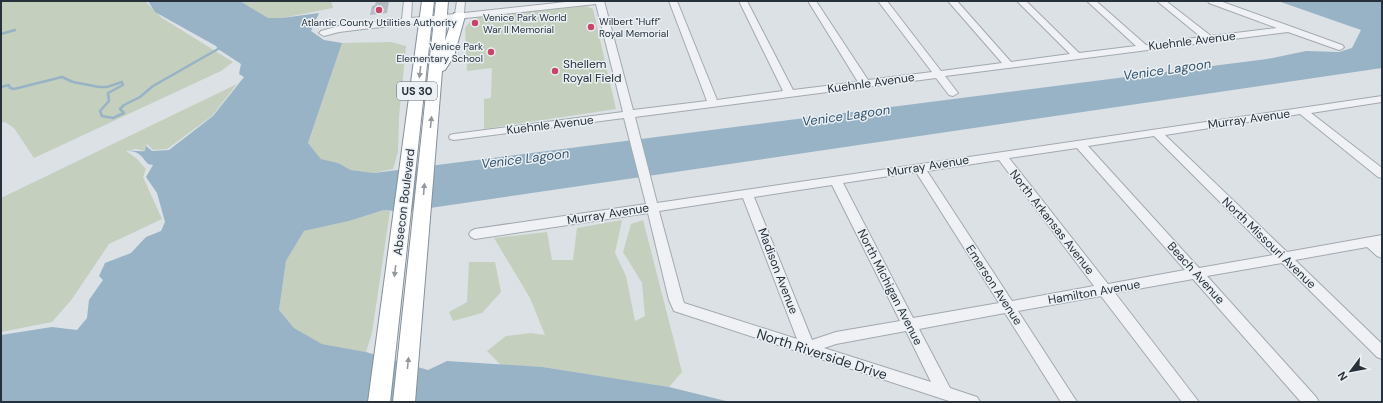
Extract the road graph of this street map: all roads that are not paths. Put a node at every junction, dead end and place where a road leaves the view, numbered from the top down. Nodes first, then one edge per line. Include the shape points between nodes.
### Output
1 (408, 1) edge
2 (428, 1) edge
3 (442, 1) edge
4 (461, 1) edge
5 (600, 1) edge
6 (673, 1) edge
7 (743, 1) edge
8 (812, 1) edge
9 (882, 1) edge
10 (952, 1) edge
11 (1021, 1) edge
12 (1091, 1) edge
13 (1161, 1) edge
14 (1212, 1) edge
15 (527, 5) edge
16 (459, 16) junction
17 (441, 18) junction
18 (426, 19) junction
19 (406, 22) junction
20 (1288, 29) junction
21 (324, 33) dead end
22 (1209, 39) junction
23 (1339, 47) dead end
24 (1144, 48) junction
25 (1078, 56) junction
26 (1009, 65) junction
27 (938, 74) junction
28 (435, 76) junction
29 (865, 84) junction
30 (953, 93) dead end
31 (790, 94) junction
32 (1382, 99) edge
33 (713, 104) junction
34 (1302, 111) junction
35 (628, 115) junction
36 (1157, 133) junction
37 (454, 137) dead end
38 (1080, 144) junction
39 (1001, 156) junction
40 (1377, 164) edge
41 (919, 168) junction
42 (1382, 174) edge
43 (835, 180) junction
44 (747, 193) junction
45 (652, 207) junction
46 (475, 234) dead end
47 (1375, 241) edge
48 (1382, 254) edge
49 (1283, 257) junction
50 (1196, 273) junction
51 (1104, 290) junction
52 (1009, 308) junction
53 (909, 325) junction
54 (808, 349) junction
55 (1382, 353) edge
56 (945, 394) junction
57 (379, 402) edge
58 (404, 402) edge
59 (972, 402) edge
60 (1069, 402) edge
61 (1190, 402) edge
62 (1311, 402) edge

1 - 19 street
2 - 18 highway, Absecon Boulevard / US 30
3 - 17 highway, Absecon Boulevard / US 30
4 - 16 street
5 - 15 street
5 - 35 street
6 - 33 street
7 - 31 street
8 - 29 street
9 - 27 street
10 - 26 street
11 - 25 street
12 - 24 street
13 - 22 street
14 - 20 street
15 - 16 street
16 - 17 street
16 - 28 highway via 447,56
17 - 18 street
17 - 28 highway, Absecon Boulevard / US 30
18 - 19 street
18 -> 57 highway, Absecon Boulevard / US 30
19 - 21 street
20 - 22 street, Kuehnle Avenue
20 - 23 street
22 - 24 street, Kuehnle Avenue
24 - 25 street, Kuehnle Avenue
25 - 26 street, Kuehnle Avenue
26 - 27 street, Kuehnle Avenue
27 - 29 street, Kuehnle Avenue
27 - 30 street
58 -> 28 highway, Absecon Boulevard / US 30
29 - 31 street, Kuehnle Avenue
31 - 33 street, Kuehnle Avenue
32 - 34 street, Murray Avenue
33 - 35 street, Kuehnle Avenue
34 - 36 street, Murray Avenue
34 - 40 street
35 - 37 street, Kuehnle Avenue
35 - 45 street
36 - 38 street, Murray Avenue
36 - 49 street, North Missouri Avenue
38 - 39 street, Murray Avenue
38 - 50 street, Beach Avenue
39 - 41 street, Murray Avenue
39 - 51 street, North Arkansas Avenue
40 - 42 street
41 - 43 street, Murray Avenue
41 - 52 street, Emerson Avenue
43 - 44 street, Murray Avenue
43 - 53 street, North Michigan Avenue
44 - 45 street, Murray Avenue
44 - 54 street, Madison Avenue
45 - 46 street, Murray Avenue
45 - 54 street, North Riverside Drive via 679,307
47 - 48 street
47 - 49 street, Hamilton Avenue
49 - 50 street, Hamilton Avenue
49 - 55 street, North Missouri Avenue
50 - 51 street, Hamilton Avenue
50 - 62 street, Beach Avenue
51 - 52 street, Hamilton Avenue
51 - 61 street, North Arkansas Avenue
52 - 53 street, Hamilton Avenue
52 - 60 street, Emerson Avenue
53 - 54 street, Hamilton Avenue via 829,340
53 - 56 street, North Michigan Avenue
54 - 56 street, North Riverside Drive
56 - 59 street, North Riverside Drive

